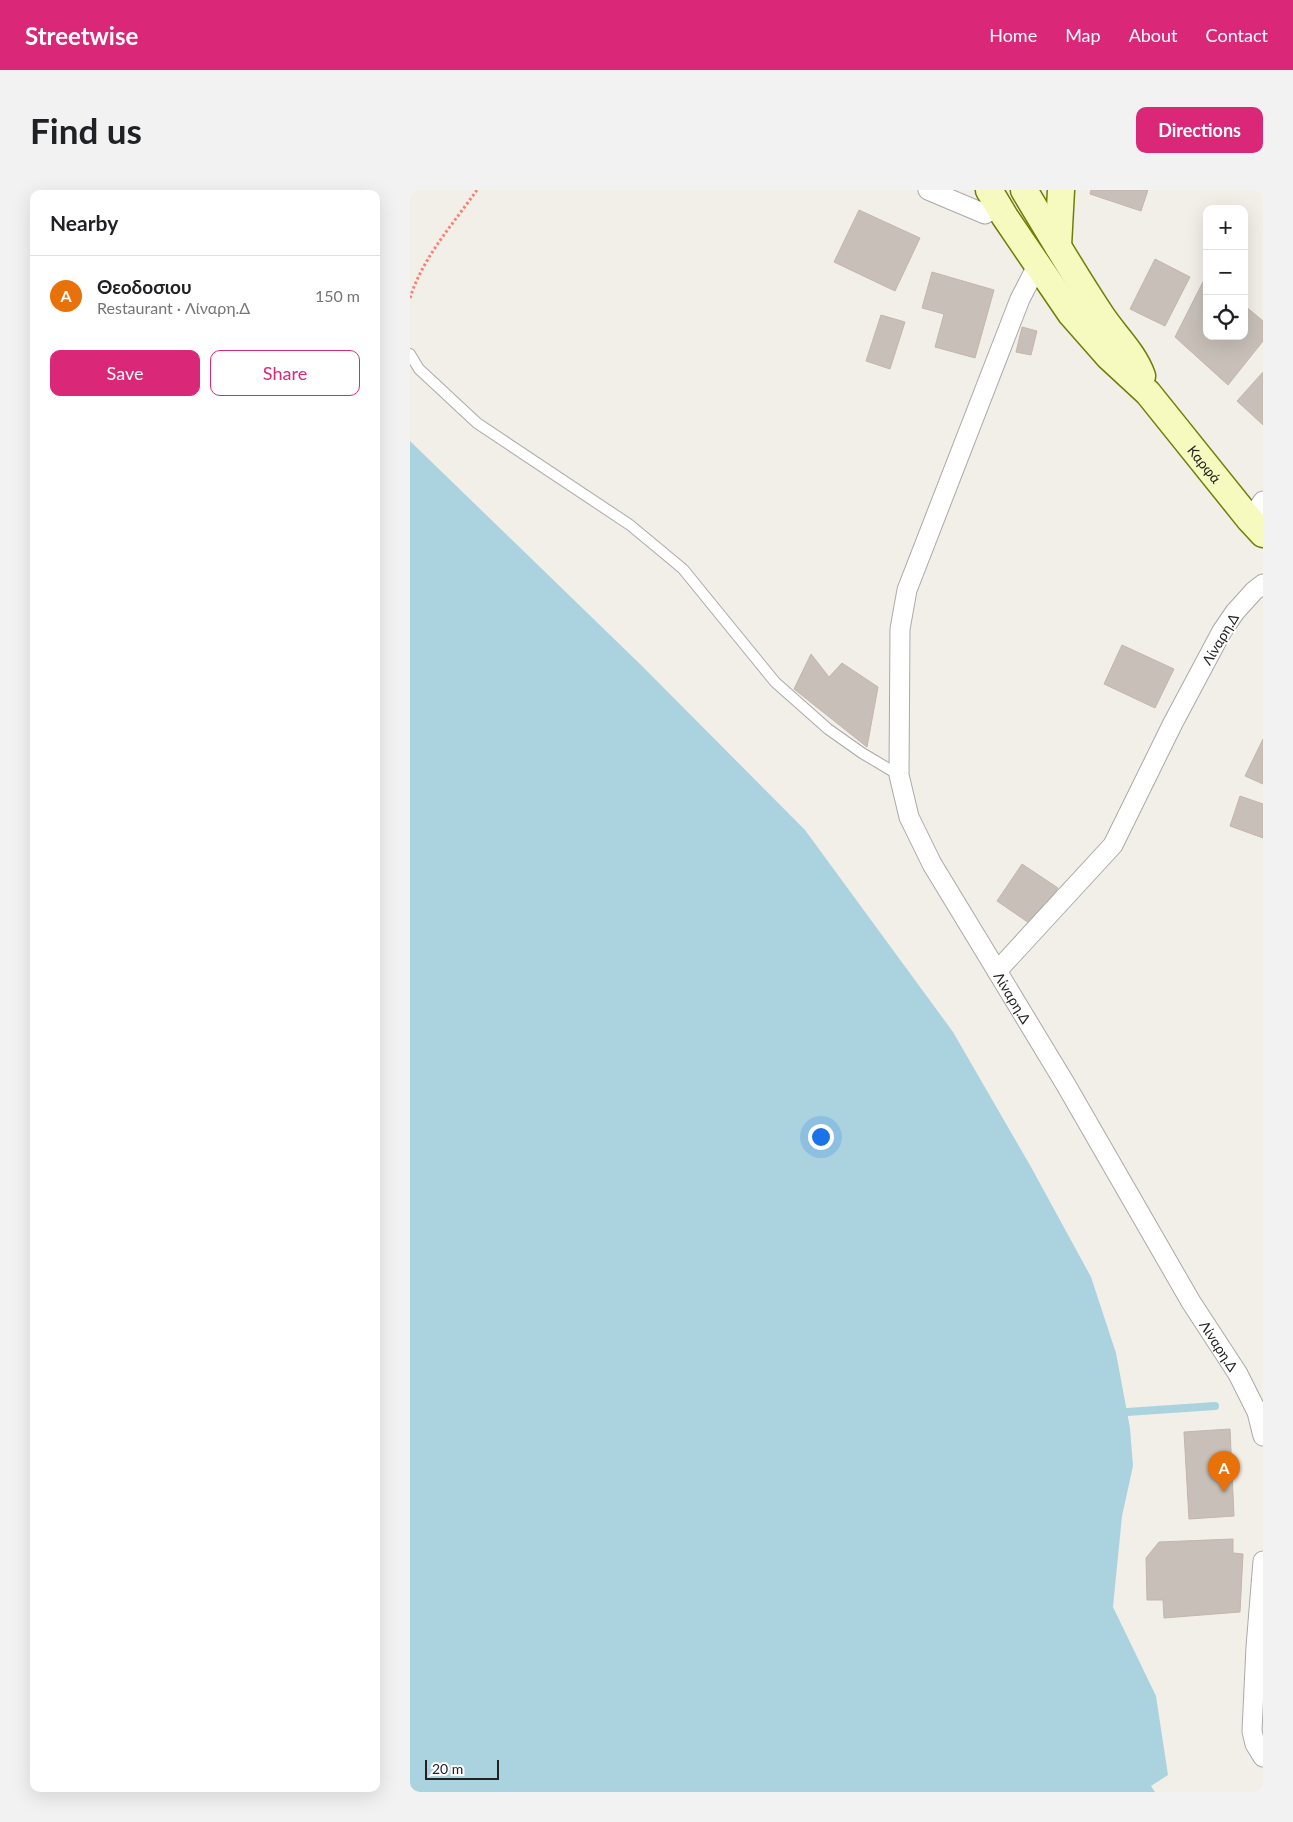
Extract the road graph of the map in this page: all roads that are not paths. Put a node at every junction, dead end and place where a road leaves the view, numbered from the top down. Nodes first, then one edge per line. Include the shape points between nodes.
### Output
1 (928, 190) edge
2 (1022, 190) edge
3 (1061, 190) edge
4 (989, 201) edge
5 (1058, 246) junction
6 (1037, 266) junction
7 (410, 354) edge
8 (1148, 393) junction
9 (1259, 519) edge
10 (1263, 584) edge
11 (899, 775) junction
12 (997, 971) junction
13 (1263, 1436) edge
14 (1263, 1561) edge
15 (1263, 1758) edge

1 - 4 street
2 - 4 main road
2 - 5 main road
3 - 5 main road
4 - 6 main road
5 - 8 main road via 1109,327 1137,363
6 - 8 main road via 1071,314 1108,356
6 - 11 street via 1020,299 907,590 900,629
7 - 11 lane via 419,369 477,423 630,525 683,569 774,682 828,729
8 - 9 main road, Καρφά
10 - 12 street, Λίναρη.Δ via 1235,612 1222,631 1113,846
11 - 12 street via 909,817 951,896
12 - 13 street, Λίναρη.Δ via 1191,1302 1238,1374 1257,1412
14 - 15 street via 1252,1731

